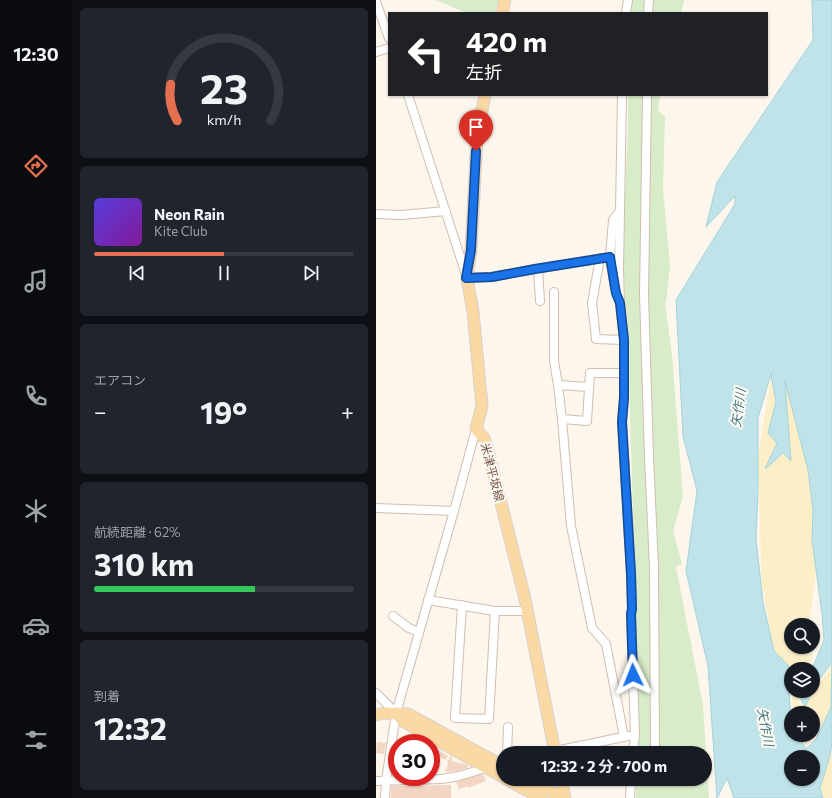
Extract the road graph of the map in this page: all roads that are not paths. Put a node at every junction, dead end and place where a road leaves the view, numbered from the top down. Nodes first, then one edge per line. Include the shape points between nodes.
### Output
1 (505, 0) edge
2 (628, 0) edge
3 (649, 0) edge
4 (376, 2) edge
5 (502, 12) edge
6 (626, 12) edge
7 (648, 12) edge
8 (388, 35) edge
9 (388, 48) edge
10 (376, 52) edge
11 (408, 96) edge
12 (485, 96) edge
13 (622, 96) edge
14 (647, 96) edge
15 (446, 211) junction
16 (619, 212) junction
17 (376, 214) edge
18 (610, 257) junction
19 (600, 258) junction
20 (538, 269) junction
21 (466, 278) junction
22 (554, 292) dead end
23 (540, 301) dead end
24 (620, 303) junction
25 (624, 340) junction
26 (624, 373) junction
27 (558, 385) junction
28 (589, 386) junction
29 (562, 419) junction
30 (476, 430) junction
31 (376, 508) edge
32 (454, 511) junction
33 (428, 600) junction
34 (462, 605) junction
35 (495, 611) junction
36 (528, 611) junction
37 (393, 616) dead end
38 (419, 632) junction
39 (376, 694) edge
40 (396, 713) junction
41 (376, 715) edge
42 (508, 727) dead end
43 (635, 735) junction
44 (624, 737) junction
45 (507, 746) edge
46 (551, 746) edge
47 (581, 746) edge
48 (634, 746) edge
49 (655, 746) edge
50 (496, 762) edge
51 (496, 766) edge
52 (486, 767) junction
53 (496, 773) edge
54 (386, 781) junction
55 (376, 782) edge
56 (519, 786) edge
57 (541, 786) edge
58 (562, 786) edge
59 (631, 786) edge
60 (385, 798) edge
61 (541, 798) edge
62 (564, 798) edge
63 (630, 798) edge

1 - 5 main road
2 - 6 street
3 - 7 street
4 - 8 street
9 - 10 street
11 - 15 street
12 - 21 main road, 米津平坂線 via 477,137 471,250
13 - 16 street
14 - 49 street via 644,296 654,567
15 - 17 street via 401,215
15 - 21 street
16 - 18 street via 613,220
16 - 24 street
18 - 19 street
18 - 24 street
19 - 20 street
19 - 25 street via 592,303 596,339
20 - 21 street via 492,277
20 - 23 street
21 - 30 main road, 米津平坂線 via 473,312 482,406
22 - 27 street via 554,360
24 - 25 street
25 - 26 street
26 - 28 street via 590,373
26 - 43 street via 622,422 631,574
27 - 28 street
27 - 29 street
28 - 29 street via 587,421
29 - 44 street via 571,526 592,628 606,644
30 - 32 street
30 - 36 main road, 米津平坂線 via 484,438 487,447
31 - 32 street
32 - 33 street
33 - 34 street
33 - 38 street
34 - 35 street
34 - 35 street via 455,718 489,719
35 - 36 street
36 - 46 main road, 米津平坂線
37 - 38 street
38 - 40 street
39 - 40 street
40 - 41 main road
40 - 50 main road via 408,714
40 - 52 main road via 403,721
40 - 54 street
42 - 45 street
43 - 44 street
43 - 48 street
44 - 47 street
51 - 52 street
52 - 53 main road
52 - 54 street via 442,779
54 - 55 street
54 - 60 street
56 - 61 main road
57 - 62 main road
58 - 62 main road
59 - 63 street

